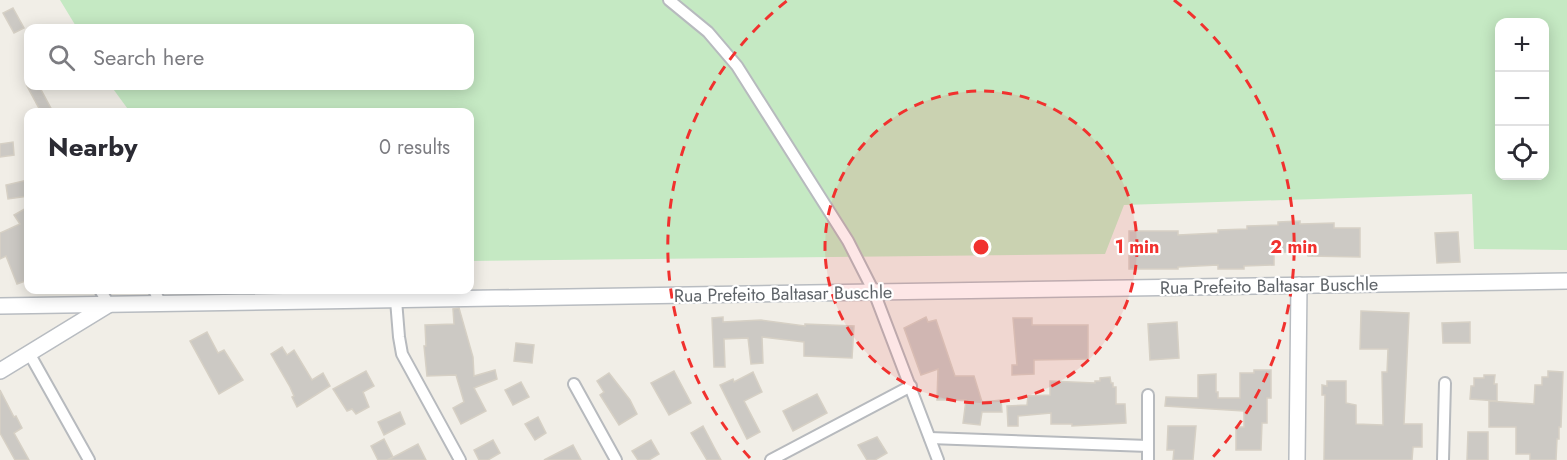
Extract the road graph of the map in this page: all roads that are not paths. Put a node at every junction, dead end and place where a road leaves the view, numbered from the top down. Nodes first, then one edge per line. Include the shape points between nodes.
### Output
1 (669, 0) edge
2 (1567, 281) edge
3 (1299, 285) junction
4 (874, 292) junction
5 (103, 294) edge
6 (156, 294) edge
7 (396, 300) junction
8 (109, 304) junction
9 (161, 304) junction
10 (51, 305) junction
11 (0, 306) edge
12 (55, 338) junction
13 (29, 353) junction
14 (0, 371) edge
15 (1445, 383) dead end
16 (574, 384) dead end
17 (911, 386) junction
18 (1148, 395) dead end
19 (930, 438) junction
20 (1148, 446) junction
21 (88, 460) edge
22 (460, 460) edge
23 (616, 460) edge
24 (771, 460) edge
25 (938, 460) edge
26 (1148, 460) edge
27 (1297, 460) edge
28 (1443, 460) edge

1 - 4 street via 708,32 737,66 848,241
2 - 3 main road, Rua Prefeito Baltasar Buschle
3 - 4 main road, Rua Prefeito Baltasar Buschle
3 - 27 main road
4 - 7 main road, Rua Prefeito Baltasar Buschle
4 - 17 street
5 - 8 street
6 - 9 street
7 - 9 main road, Rua Prefeito Baltasar Buschle
7 - 22 street via 402,354
8 - 9 main road, Rua Prefeito Baltasar Buschle
8 - 10 main road, Rua Prefeito Baltasar Buschle
8 - 12 main road
10 - 11 main road, Rua Prefeito Baltasar Buschle
10 - 12 main road via 61,318
12 - 13 main road
13 - 14 main road
13 - 21 street
15 - 28 street
16 - 23 street
17 - 19 street
17 - 24 street
18 - 20 street
19 - 20 street
19 - 25 street
20 - 26 street

